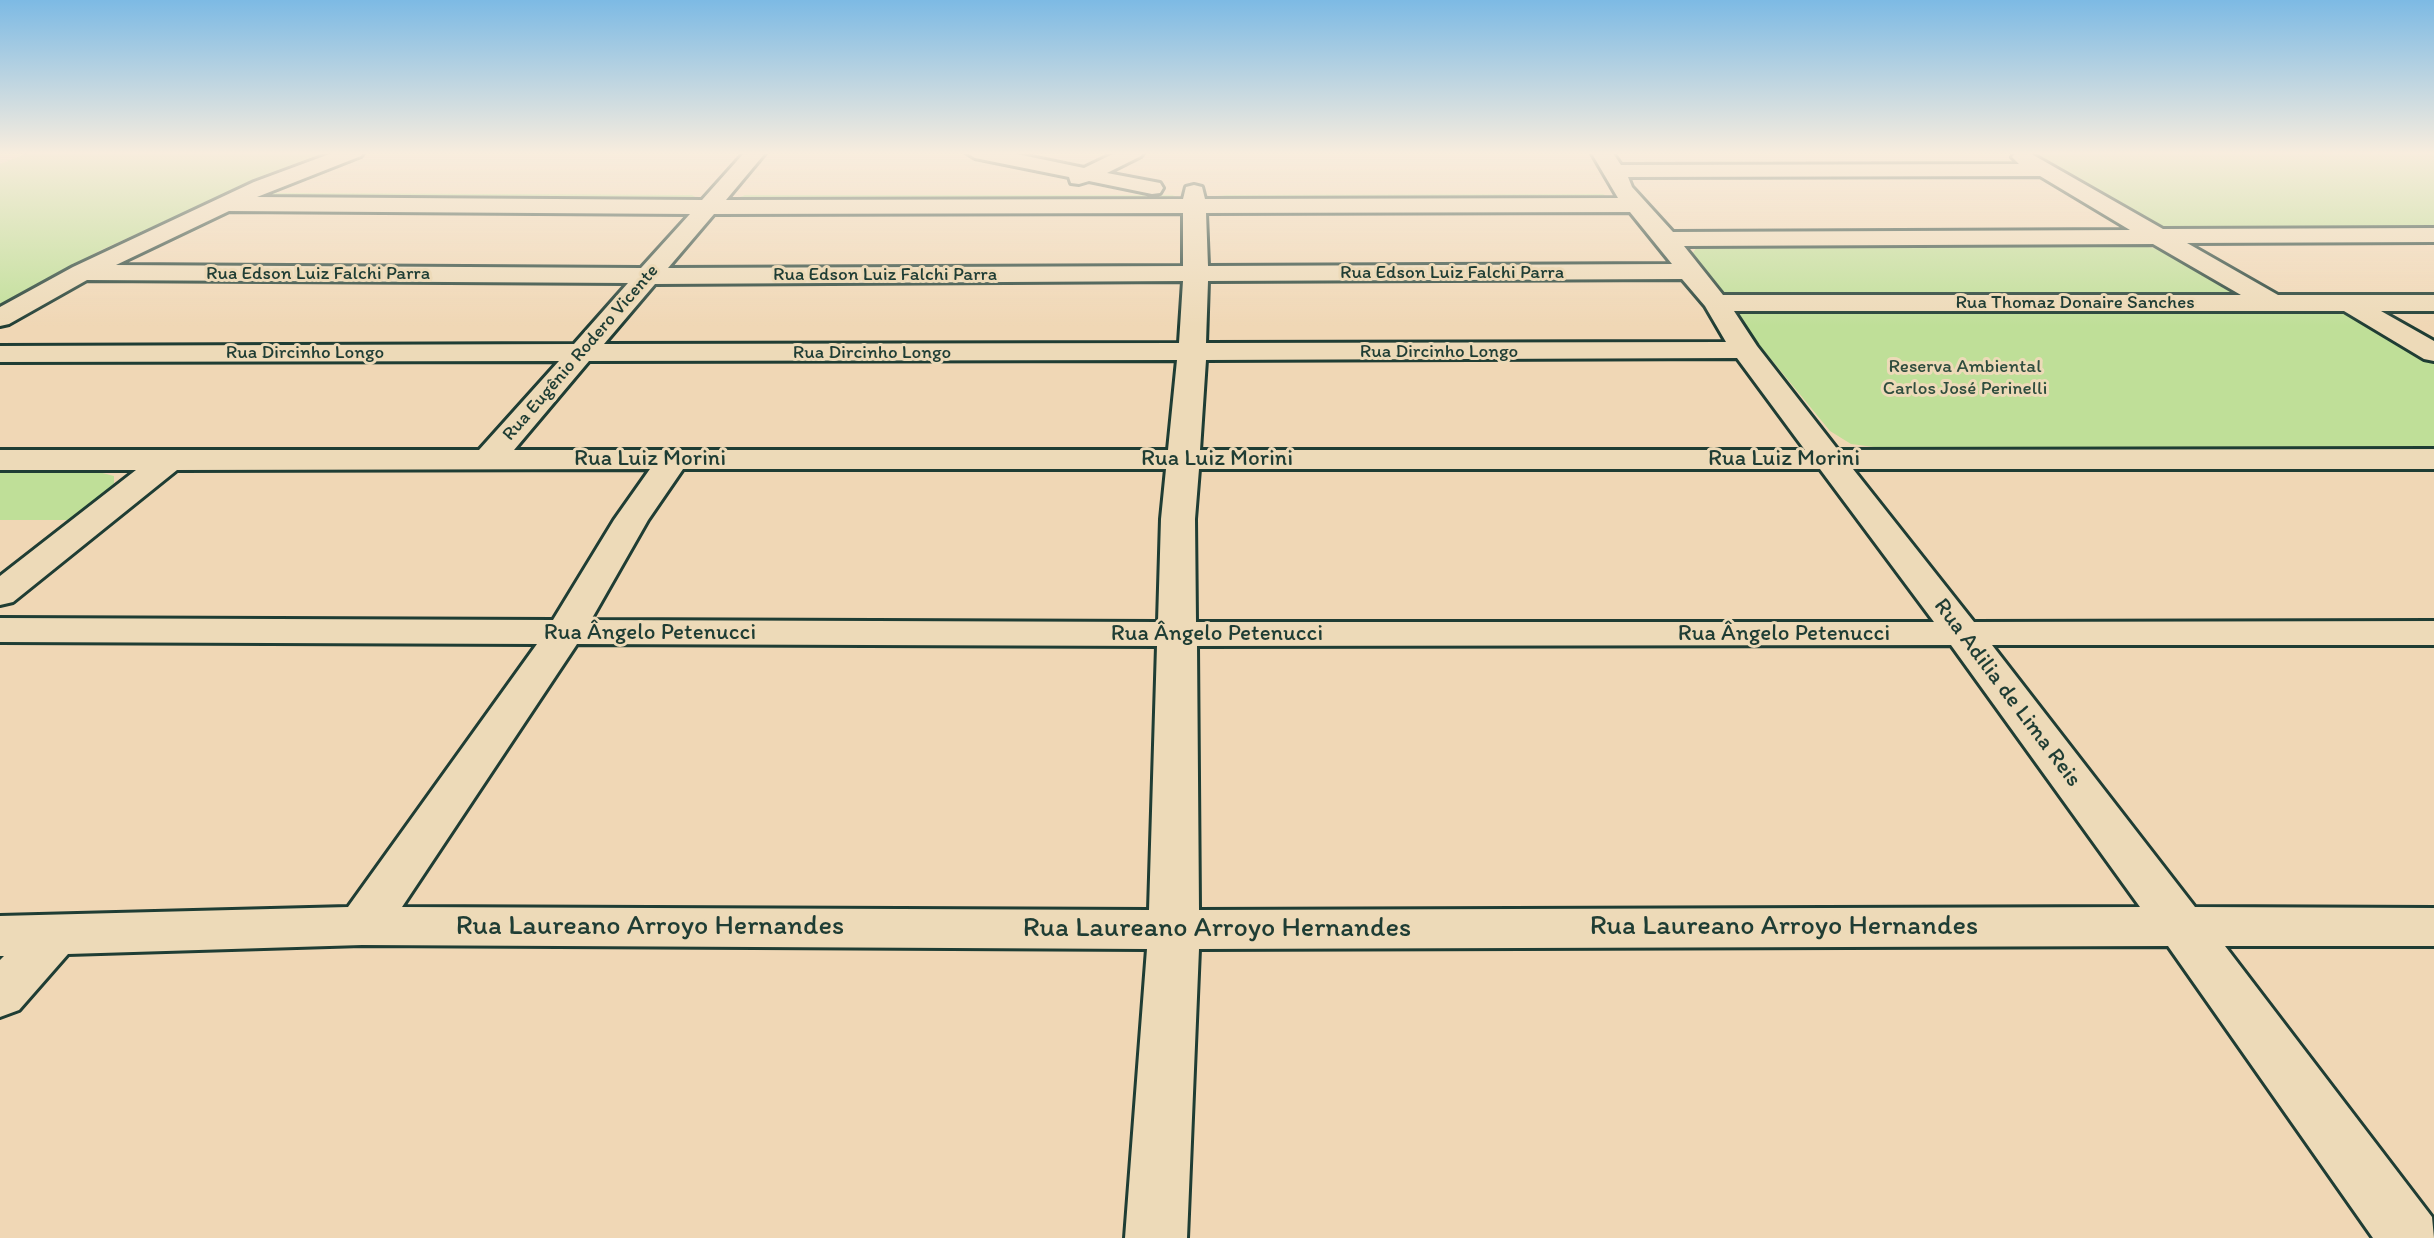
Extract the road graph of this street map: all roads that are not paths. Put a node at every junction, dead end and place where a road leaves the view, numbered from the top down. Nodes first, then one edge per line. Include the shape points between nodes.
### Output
1 (215, 210) edge
2 (707, 210) edge
3 (1187, 210) edge
4 (1642, 210) edge
5 (2110, 210) edge
6 (2434, 235) edge
7 (2158, 238) junction
8 (1678, 255) junction
9 (82, 272) junction
10 (1196, 274) junction
11 (650, 275) junction
12 (2271, 302) junction
13 (1716, 303) junction
14 (2349, 303) junction
15 (2434, 303) edge
16 (0, 318) edge
17 (1745, 350) junction
18 (582, 353) junction
19 (1192, 353) junction
20 (2434, 353) edge
21 (0, 354) edge
22 (170, 459) junction
23 (489, 459) junction
24 (674, 459) junction
25 (1182, 459) junction
26 (1829, 459) junction
27 (0, 460) edge
28 (2433, 460) edge
29 (0, 594) edge
30 (0, 629) edge
31 (565, 632) junction
32 (2434, 633) edge
33 (1177, 634) junction
34 (1964, 634) junction
35 (362, 926) junction
36 (2182, 926) junction
37 (2434, 927) edge
38 (1174, 930) junction
39 (0, 936) edge
40 (53, 936) junction
41 (0, 995) edge
42 (1156, 1238) edge
43 (2410, 1238) edge

1 - 9 street
2 - 11 street, Rua Eugênio Rodero Vicente
3 - 10 street
4 - 8 street, Rua Adilia de Lima Reis
5 - 7 street
6 - 7 street, Rua Edson Luiz Falchi Parra
7 - 8 street, Rua Edson Luiz Falchi Parra
7 - 12 street
8 - 10 street, Rua Edson Luiz Falchi Parra
8 - 13 street, Rua Adilia de Lima Reis
9 - 11 street, Rua Edson Luiz Falchi Parra
9 - 16 street
10 - 11 street, Rua Edson Luiz Falchi Parra
10 - 19 street
11 - 18 street, Rua Eugênio Rodero Vicente
12 - 13 street, Rua Thomaz Donaire Sanches
12 - 14 street, Rua Thomaz Donaire Sanches
13 - 17 street, Rua Adilia de Lima Reis
14 - 15 street, Rua Thomaz Donaire Sanches
14 - 20 street
17 - 19 street, Rua Dircinho Longo
17 - 26 street, Rua Adilia de Lima Reis
18 - 19 street, Rua Dircinho Longo
18 - 21 street, Rua Dircinho Longo
18 - 23 street, Rua Eugênio Rodero Vicente
19 - 25 street
22 - 23 street, Rua Luiz Morini
22 - 27 street, Rua Luiz Morini
22 - 29 street
23 - 24 street, Rua Luiz Morini
24 - 25 street, Rua Luiz Morini
24 - 31 street via 631,520
25 - 26 street, Rua Luiz Morini
25 - 33 street
26 - 28 street, Rua Luiz Morini
26 - 34 street, Rua Adilia de Lima Reis
30 - 31 street, Rua Ângelo Petenucci
31 - 33 street, Rua Ângelo Petenucci
31 - 35 street
32 - 34 street, Rua Ângelo Petenucci
33 - 34 street, Rua Ângelo Petenucci
33 - 38 street
34 - 36 street, Rua Adilia de Lima Reis
35 - 38 street, Rua Laureano Arroyo Hernandes
35 - 40 street, Rua Laureano Arroyo Hernandes
36 - 37 street, Rua Laureano Arroyo Hernandes
36 - 38 street, Rua Laureano Arroyo Hernandes
36 - 43 street, Rua Adilia de Lima Reis
38 - 42 street
39 - 40 street, Rua Laureano Arroyo Hernandes
40 - 41 street

